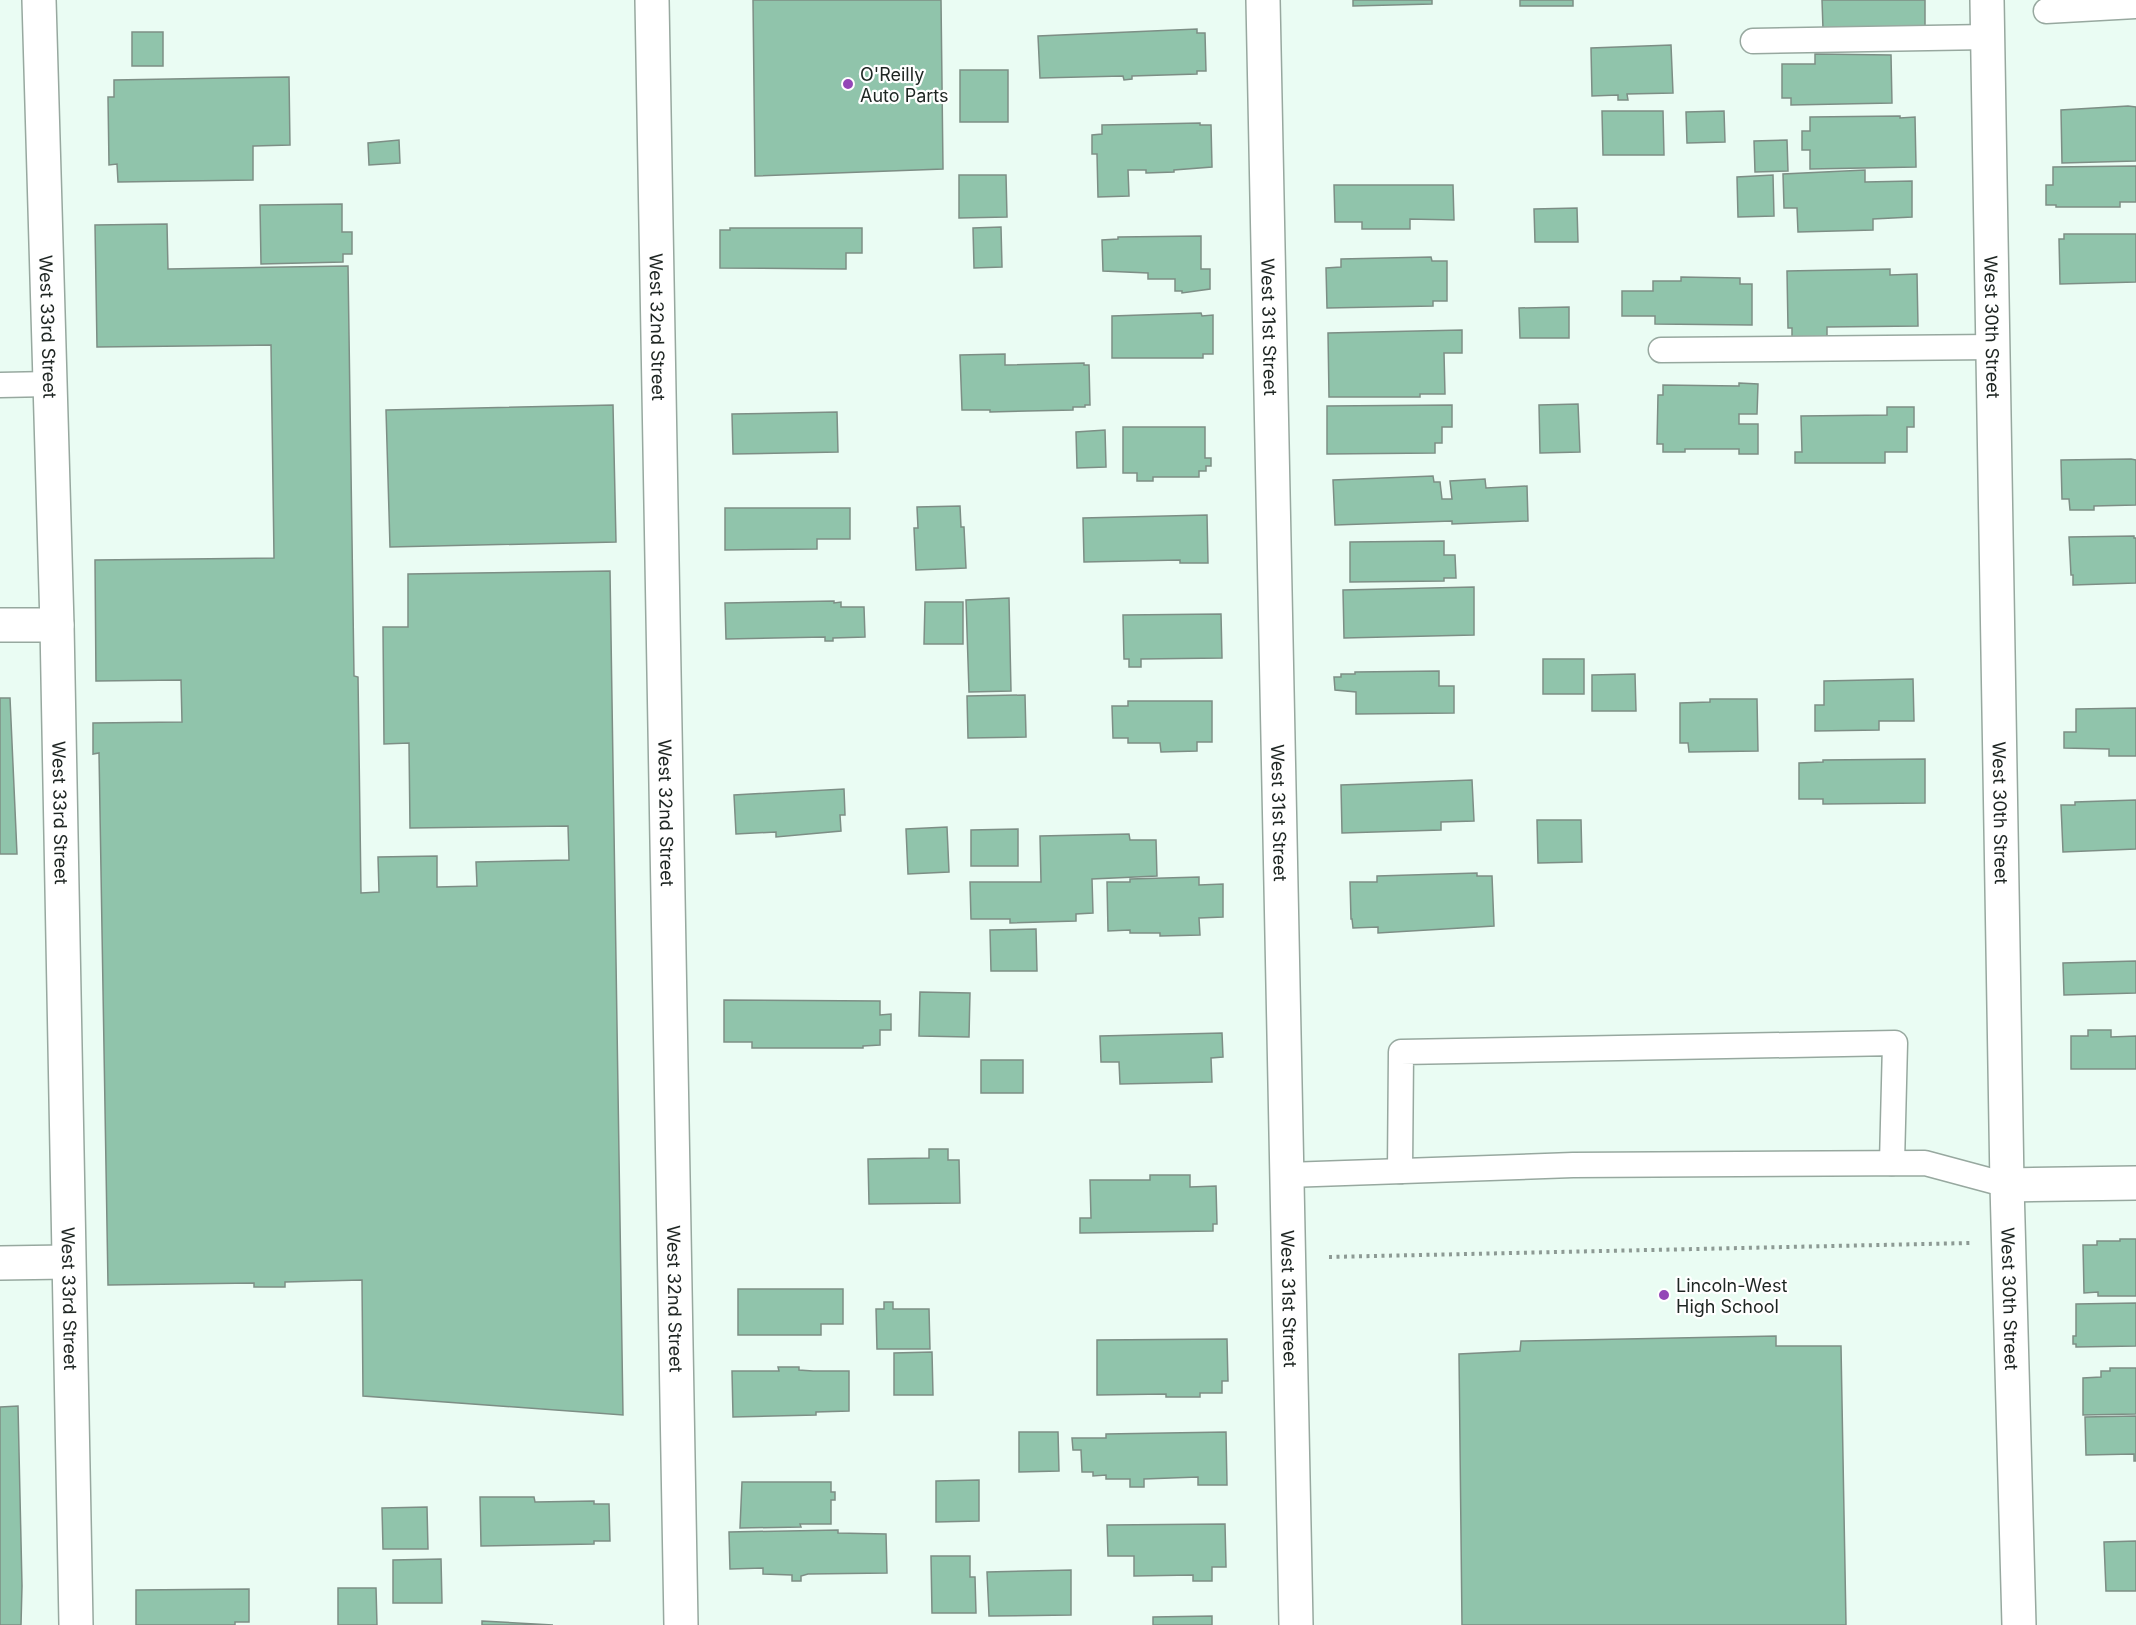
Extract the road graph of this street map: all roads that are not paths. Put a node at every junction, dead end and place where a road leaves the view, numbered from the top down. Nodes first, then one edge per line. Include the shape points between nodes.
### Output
1 (39, 0) edge
2 (652, 0) edge
3 (1263, 0) edge
4 (1987, 0) edge
5 (2136, 6) edge
6 (2046, 11) dead end
7 (1988, 37) junction
8 (1753, 42) dead end
9 (1993, 347) junction
10 (1661, 350) dead end
11 (50, 384) junction
12 (0, 385) edge
13 (0, 625) edge
14 (57, 625) junction
15 (1892, 1163) junction
16 (1400, 1171) junction
17 (1287, 1175) junction
18 (2136, 1183) edge
19 (2007, 1185) junction
20 (67, 1262) junction
21 (0, 1263) edge
22 (76, 1625) edge
23 (681, 1625) edge
24 (1296, 1625) edge
25 (2019, 1625) edge

1 - 11 street, West 33rd Street
2 - 23 street, West 32nd Street
3 - 17 street, West 31st Street
4 - 7 street, West 30th Street
5 - 6 lane
7 - 8 lane
7 - 9 street, West 30th Street
9 - 10 lane
9 - 19 street, West 30th Street
11 - 12 lane
11 - 14 street, West 33rd Street
13 - 14 street
14 - 20 street, West 33rd Street
15 - 16 lane via 1573,1165
15 - 16 lane via 1895,1043 1401,1052
15 - 19 lane via 1925,1163
16 - 17 lane
17 - 24 street, West 31st Street
18 - 19 street
19 - 25 street, West 30th Street
20 - 21 street
20 - 22 street, West 33rd Street

